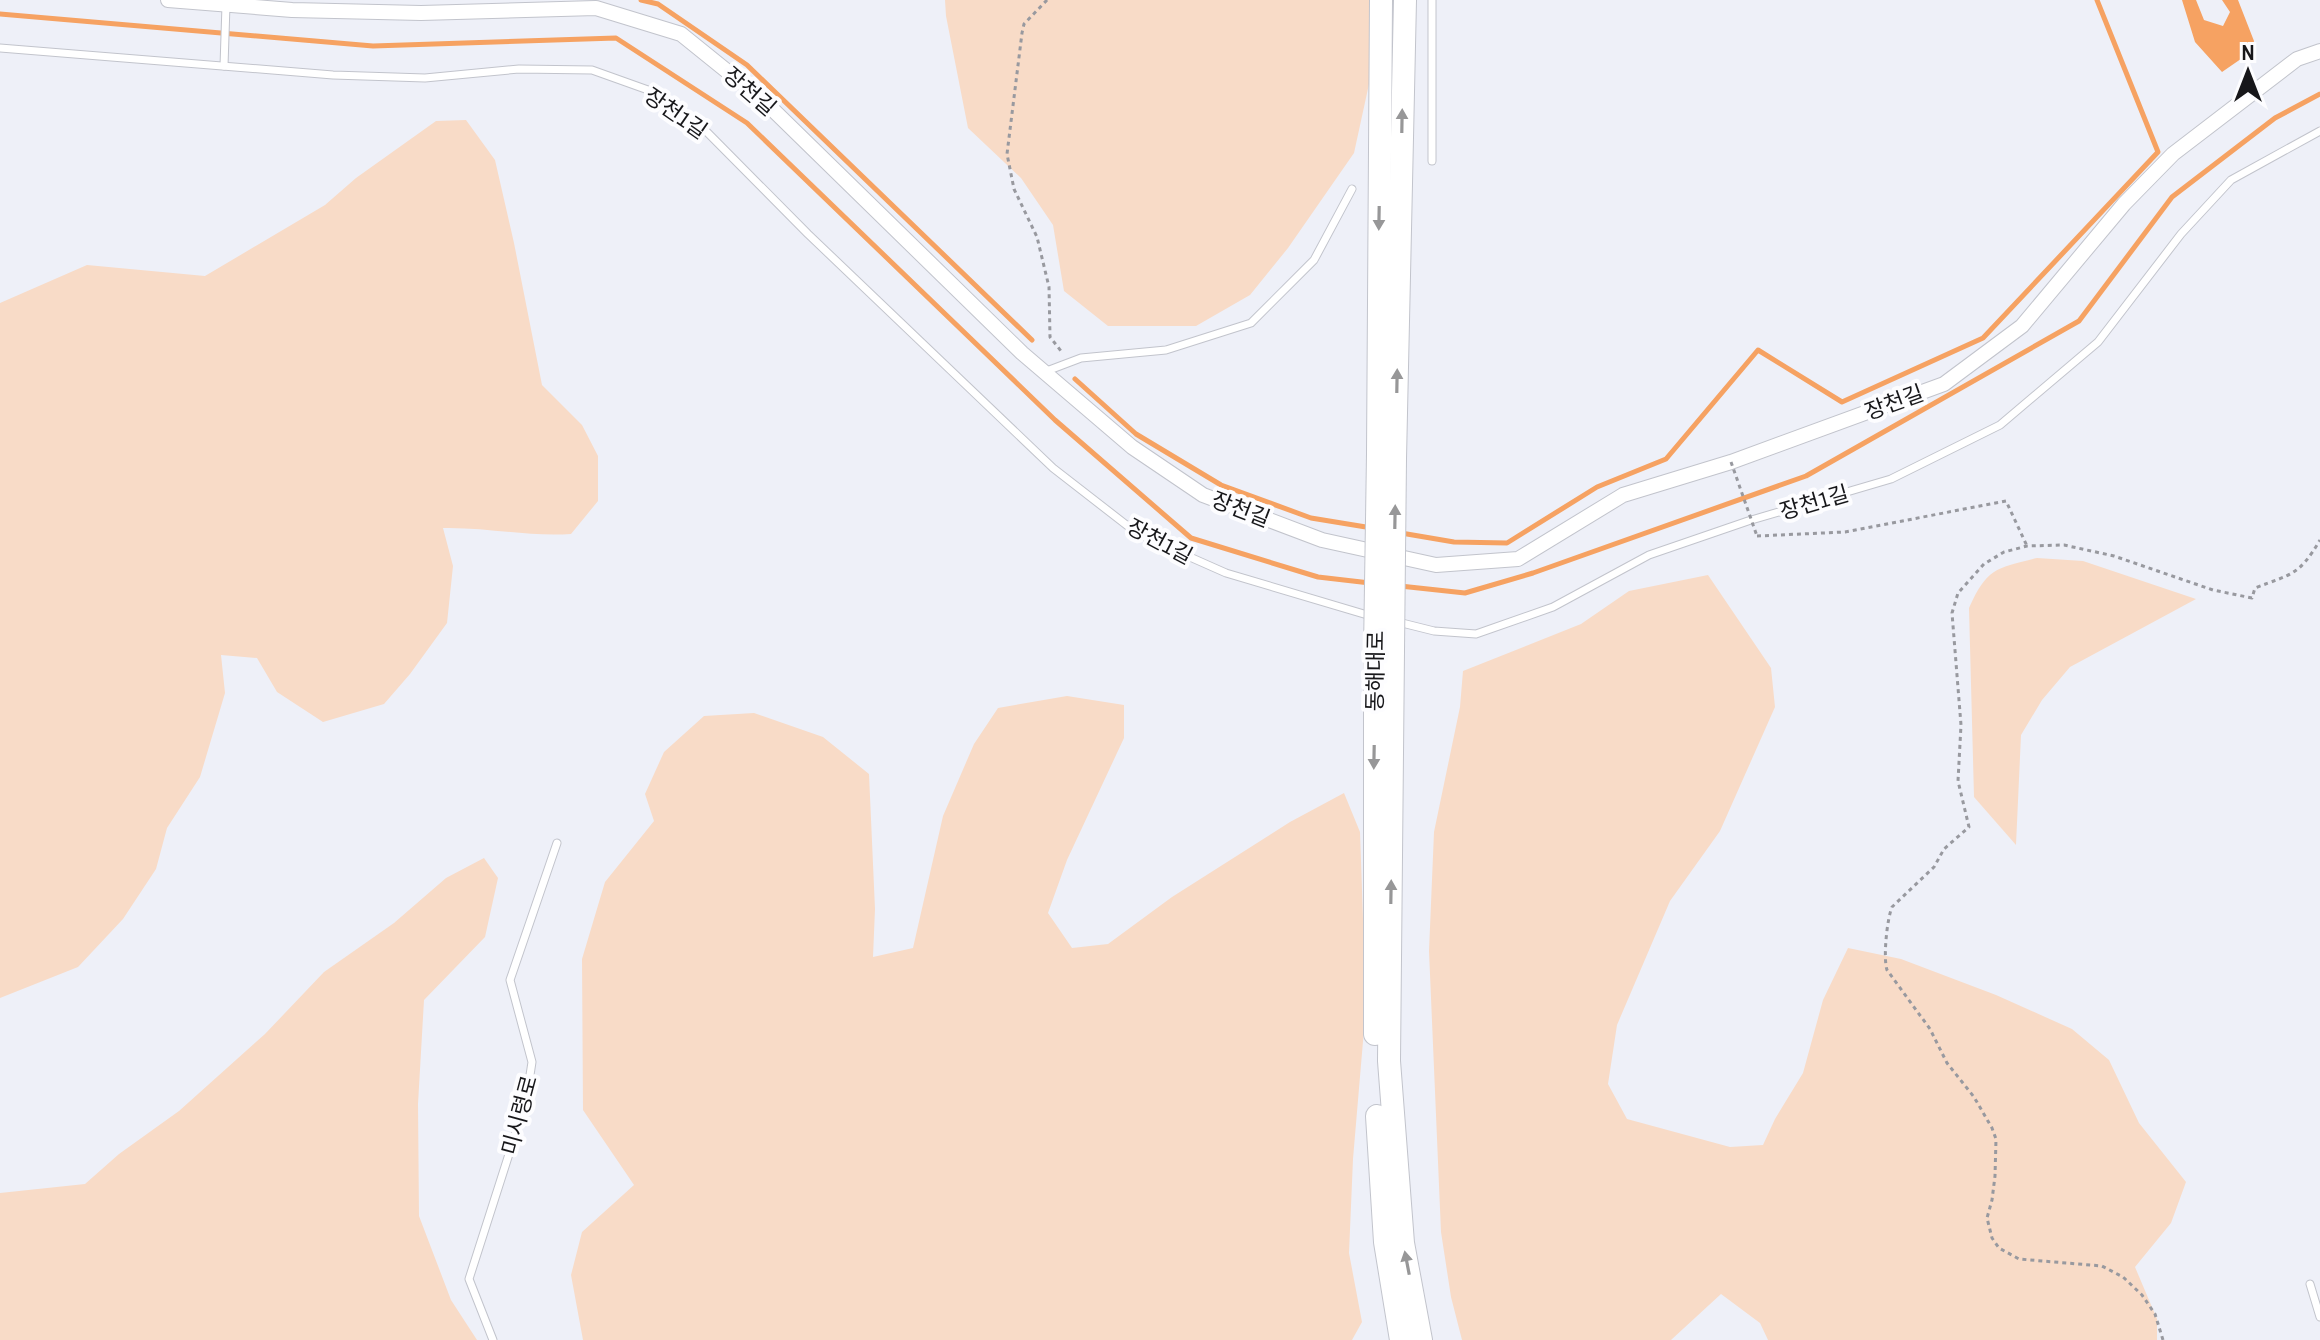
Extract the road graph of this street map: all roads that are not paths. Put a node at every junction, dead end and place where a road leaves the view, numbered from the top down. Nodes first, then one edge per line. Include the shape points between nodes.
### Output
1 (168, 0) edge
2 (1381, 0) edge
3 (1405, 0) edge
4 (1432, 0) edge
5 (226, 9) junction
6 (0, 48) edge
7 (2320, 51) edge
8 (224, 62) junction
9 (2320, 131) edge
10 (1432, 161) dead end
11 (1352, 189) dead end
12 (1044, 372) junction
13 (1387, 457) junction
14 (1384, 651) junction
15 (557, 843) dead end
16 (2310, 1284) dead end
17 (2320, 1317) edge
18 (493, 1340) edge
19 (1401, 1340) edge
20 (1421, 1340) edge

1 - 5 street, 장천길
2 -> 13 main road
13 -> 3 main road
4 - 10 lane
5 - 8 lane
5 - 12 street, 장천길 via 421,13 596,8 681,34 764,101
6 - 8 lane, 장천1길
7 - 12 street, 장천길 via 2297,59 2173,154 2022,326 1944,384 1731,462 1623,495 1518,559 1436,565 1322,540 1203,495 1132,447
8 - 9 lane, 장천1길 via 333,75 425,78 519,69 592,70 648,90 698,123 1053,468 1138,534 1226,573 1341,609 1434,631 1476,634 1553,607 1649,555 1891,479 2000,425 2098,342 2181,234 2231,180
11 - 12 lane via 1314,260 1251,323 1166,350 1081,358
13 - 14 main road, bridge
14 -> 19 main road, 동해대로 via 1374,927 1377,1113 1385,1242
20 -> 14 main road, 동해대로 via 1403,1243 1389,1061
15 - 18 lane, 미시령로 via 510,980 532,1062 526,1101 469,1279
16 - 17 lane

